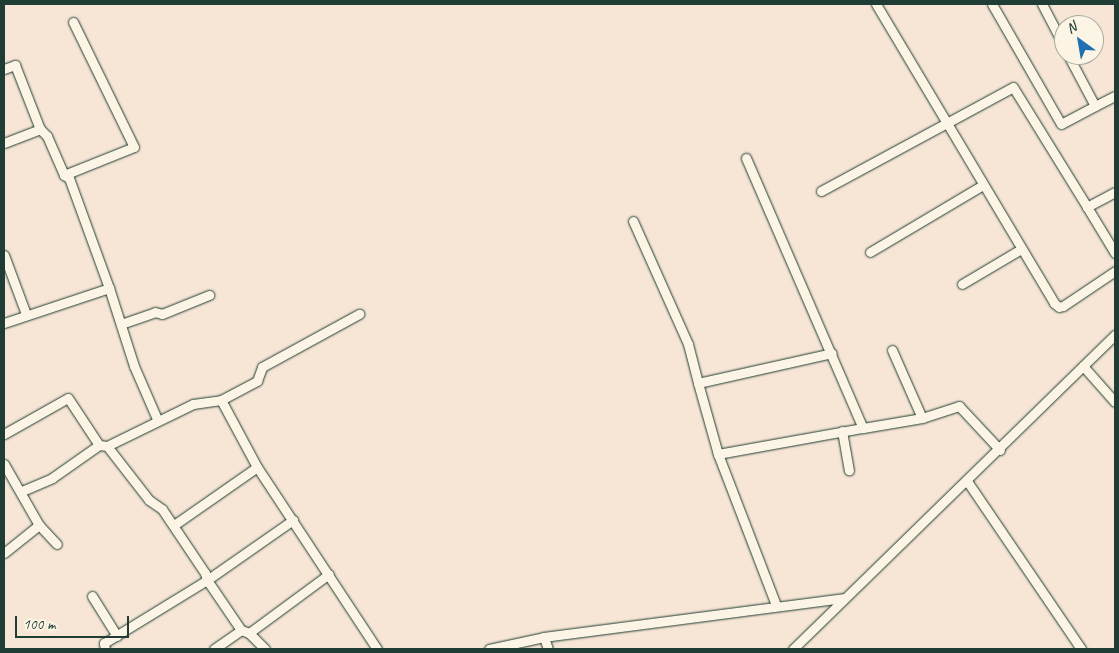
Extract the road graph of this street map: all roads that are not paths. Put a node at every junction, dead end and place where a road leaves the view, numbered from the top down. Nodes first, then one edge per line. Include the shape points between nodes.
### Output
1 (876, 4) edge
2 (992, 4) edge
3 (1042, 4) edge
4 (73, 22) dead end
5 (1054, 27) edge
6 (1073, 65) edge
7 (4, 69) edge
8 (1115, 96) edge
9 (1095, 106) junction
10 (945, 123) junction
11 (40, 129) junction
12 (4, 143) edge
13 (746, 158) dead end
14 (64, 175) junction
15 (983, 185) junction
16 (821, 190) dead end
17 (1115, 192) edge
18 (1087, 207) junction
19 (633, 221) dead end
20 (1021, 249) junction
21 (870, 252) dead end
22 (1115, 253) edge
23 (4, 255) edge
24 (1115, 271) edge
25 (962, 284) dead end
26 (109, 288) junction
27 (209, 295) dead end
28 (26, 314) junction
29 (360, 314) dead end
30 (4, 323) edge
31 (122, 324) junction
32 (1115, 334) edge
33 (892, 350) dead end
34 (832, 354) junction
35 (1083, 366) junction
36 (698, 382) junction
37 (222, 400) junction
38 (1115, 402) edge
39 (922, 418) junction
40 (157, 419) junction
41 (863, 428) junction
42 (842, 431) junction
43 (4, 434) edge
44 (103, 445) junction
45 (1000, 450) junction
46 (718, 454) junction
47 (4, 464) edge
48 (258, 467) junction
49 (849, 470) dead end
50 (967, 481) junction
51 (22, 491) junction
52 (293, 520) junction
53 (39, 525) junction
54 (174, 525) junction
55 (57, 544) dead end
56 (4, 553) edge
57 (329, 574) junction
58 (207, 580) junction
59 (92, 596) dead end
60 (844, 598) junction
61 (776, 605) junction
62 (245, 632) junction
63 (117, 636) junction
64 (544, 637) junction
65 (105, 649) edge
66 (214, 649) edge
67 (265, 649) edge
68 (377, 649) edge
69 (489, 649) edge
70 (548, 649) edge
71 (793, 649) edge
72 (1081, 649) edge

1 - 10 street
2 - 9 street via 1061,124
3 - 5 street
4 - 14 street via 134,147
6 - 9 street
7 - 11 street via 14,65
8 - 9 street
10 - 15 street
10 - 16 street
10 - 18 street via 1008,87 1016,88
11 - 12 street
11 - 14 street via 47,136
13 - 34 street
14 - 26 street via 69,178
15 - 20 street
15 - 21 street
17 - 18 street
18 - 22 street
19 - 36 street via 688,344
20 - 24 street via 1059,307
20 - 25 street
23 - 28 street
26 - 28 street
26 - 31 street
27 - 31 street via 162,314 155,312
28 - 30 street
29 - 37 street via 262,366 257,381
31 - 40 street via 134,366
32 - 35 street
33 - 39 street
34 - 36 street
34 - 41 street
35 - 38 street
35 - 45 street
36 - 46 street
37 - 40 street via 193,404
37 - 48 street
39 - 41 street
39 - 45 street via 959,406
40 - 44 street
41 - 42 street
42 - 46 street
42 - 49 street
43 - 44 street via 68,398
44 - 51 street via 52,478
44 - 54 street
45 - 50 street
46 - 61 street
47 - 51 street
48 - 52 street
48 - 54 street
50 - 60 street
50 - 72 street
51 - 53 street
52 - 57 street
52 - 58 street
53 - 55 street
53 - 56 street
54 - 58 street
57 - 62 street
57 - 68 street
58 - 62 street
58 - 63 street
59 - 63 street
60 - 61 street
60 - 71 street
61 - 64 street
62 - 66 street
62 - 67 street
63 - 65 street via 104,643
64 - 69 street
64 - 70 street

